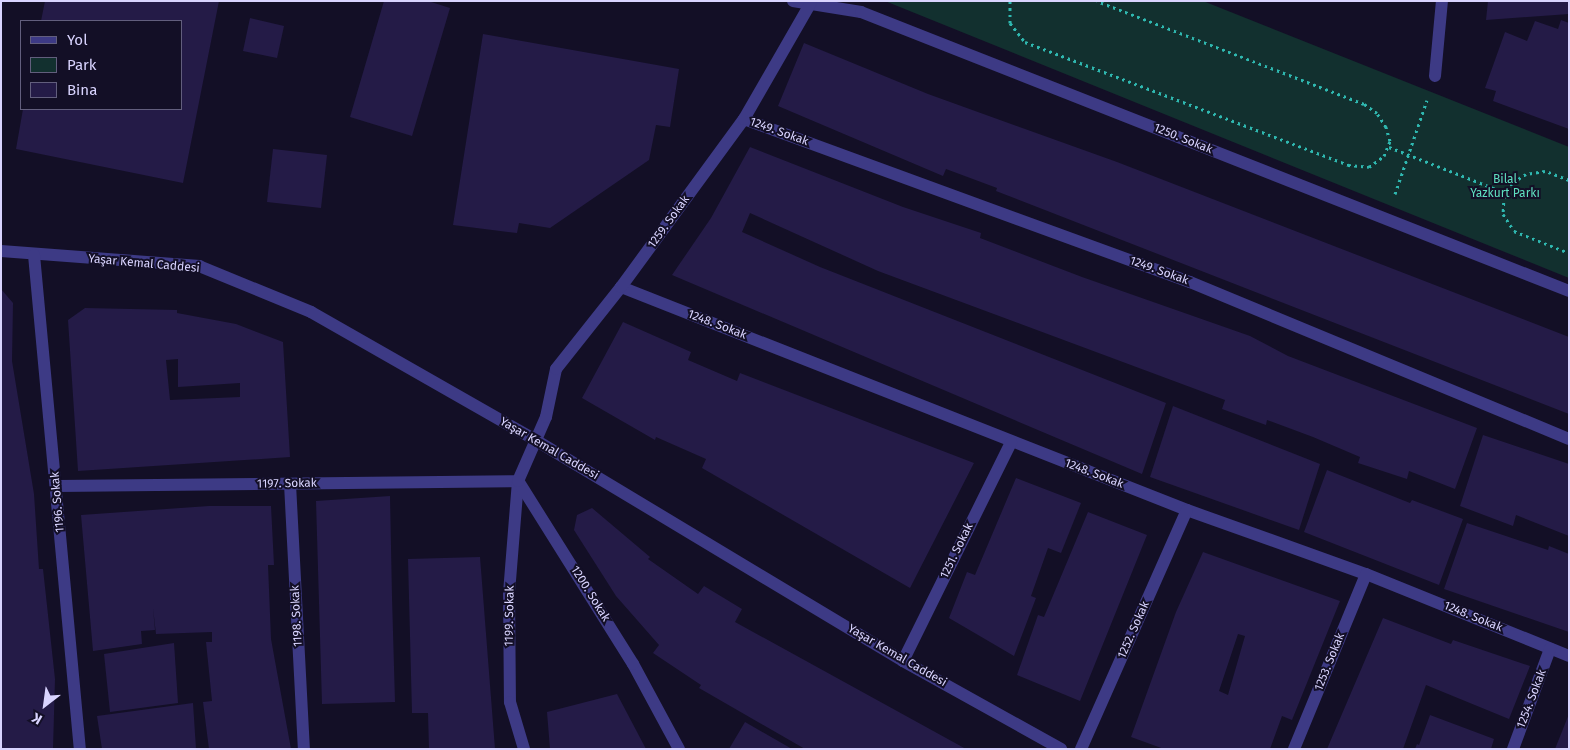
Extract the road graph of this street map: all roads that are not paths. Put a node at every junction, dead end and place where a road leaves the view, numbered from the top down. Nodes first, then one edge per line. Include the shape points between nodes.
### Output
1 (793, 1) edge
2 (1442, 1) edge
3 (810, 4) junction
4 (1435, 76) road end
5 (744, 119) junction
6 (1, 251) edge
7 (34, 255) junction
8 (621, 287) junction
9 (1569, 291) edge
10 (1569, 438) edge
11 (536, 440) junction
12 (1011, 442) junction
13 (518, 481) junction
14 (290, 484) junction
15 (56, 486) junction
16 (1187, 510) junction
17 (1366, 574) junction
18 (1550, 649) junction
19 (1569, 656) edge
20 (903, 661) junction
21 (80, 749) edge
22 (304, 749) edge
23 (524, 749) edge
24 (679, 749) edge
25 (1061, 749) edge
26 (1081, 749) edge
27 (1294, 749) edge
28 (1513, 749) edge

1 - 3 street, 1250. Sokak
2 - 4 street
3 - 5 street, 1259. Sokak
3 - 9 street, 1250. Sokak via 861,12
5 - 8 street, 1259. Sokak
5 - 10 street, 1249. Sokak via 1190,282
6 - 7 street, Yaşar Kemal Caddesi
7 - 11 street, Yaşar Kemal Caddesi via 199,266 311,312
7 - 15 street, 1196. Sokak
8 - 11 street, 1259. Sokak via 556,369 546,417
8 - 12 street, 1248. Sokak
11 - 13 street
11 - 20 street, Yaşar Kemal Caddesi
12 - 16 street, 1248. Sokak
12 - 20 street, 1251. Sokak
13 - 14 street, 1197. Sokak
13 - 23 street, 1199. Sokak via 509,592 510,702
13 - 24 street, 1200. Sokak via 634,664
14 - 15 street, 1197. Sokak
14 - 22 street, 1198. Sokak
15 - 21 street, 1196. Sokak
16 - 17 street, 1248. Sokak
16 - 26 street, 1252. Sokak
17 - 18 street, 1248. Sokak
17 - 27 street, 1253. Sokak
18 - 19 street, 1248. Sokak
18 - 28 street, 1254. Sokak
20 - 25 street, Yaşar Kemal Caddesi

